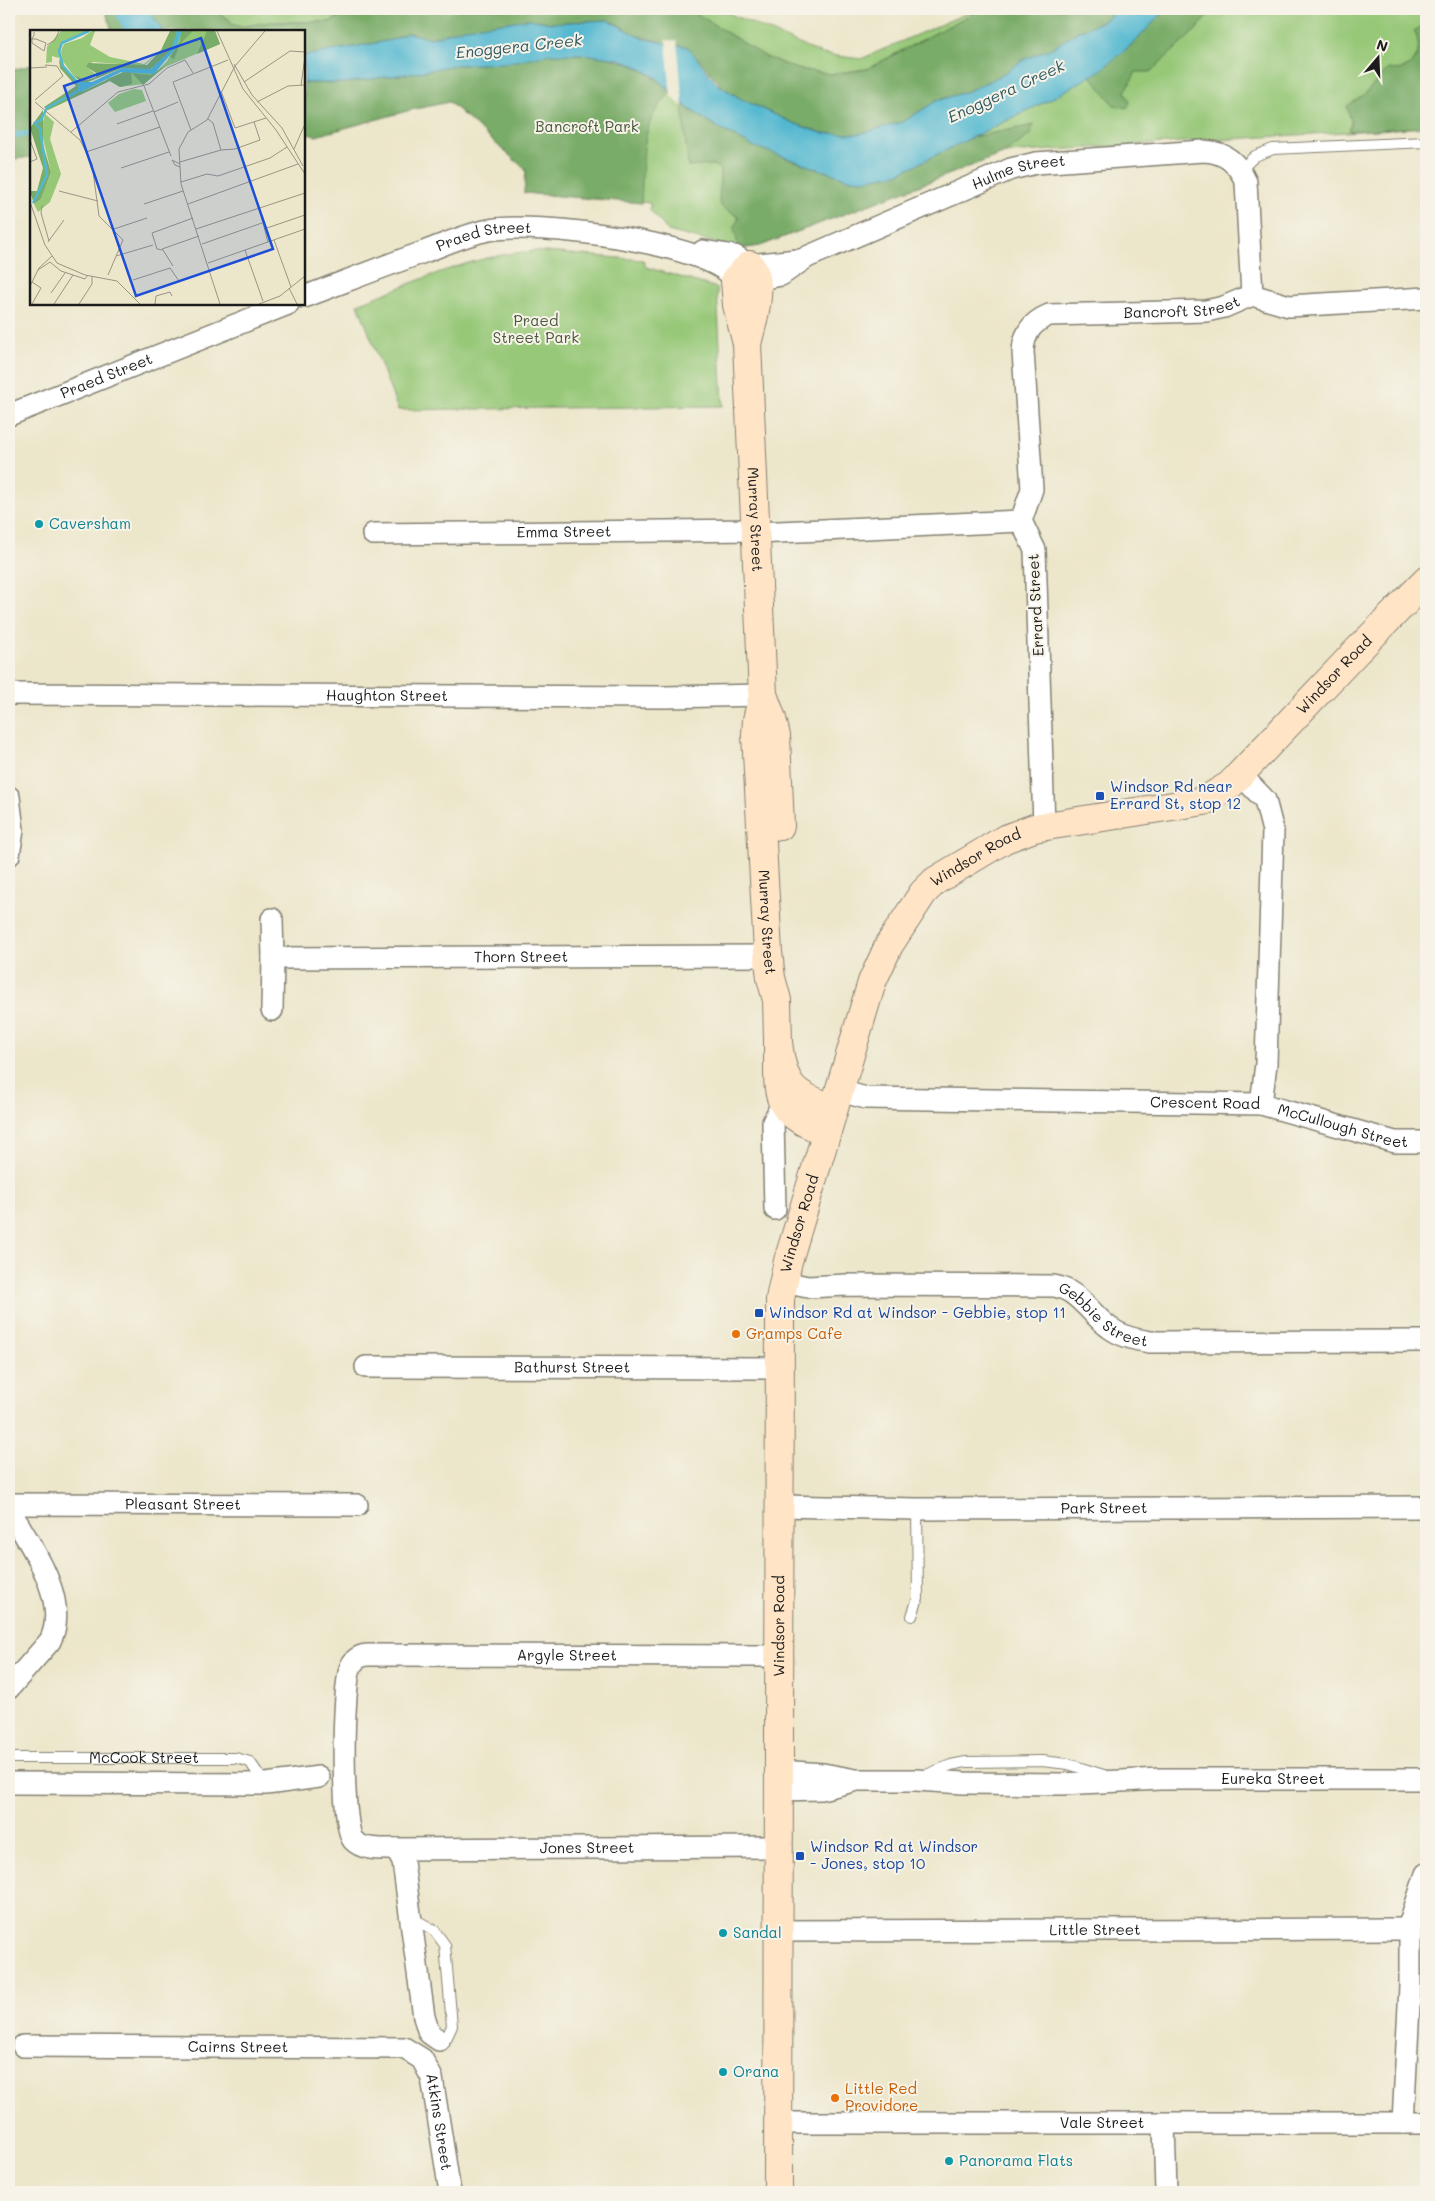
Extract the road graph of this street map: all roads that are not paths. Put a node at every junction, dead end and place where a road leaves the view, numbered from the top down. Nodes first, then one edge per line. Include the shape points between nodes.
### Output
1 (1426, 142) edge
2 (1240, 170) junction
3 (747, 275) junction
4 (1252, 295) junction
5 (305, 298) edge
6 (1426, 298) edge
7 (286, 305) edge
8 (9, 416) edge
9 (1021, 521) junction
10 (756, 532) junction
11 (373, 534) dead end
12 (1426, 581) edge
13 (9, 694) edge
14 (763, 695) junction
15 (1241, 775) junction
16 (9, 797) edge
17 (1044, 826) junction
18 (9, 855) edge
19 (272, 920) dead end
20 (777, 956) junction
21 (273, 958) junction
22 (272, 1010) dead end
23 (778, 1042) junction
24 (782, 1104) junction
25 (1261, 1104) junction
26 (834, 1110) junction
27 (1426, 1142) edge
28 (775, 1208) dead end
29 (783, 1282) junction
30 (1426, 1341) edge
31 (366, 1367) dead end
32 (779, 1368) junction
33 (9, 1504) edge
34 (357, 1505) dead end
35 (780, 1506) junction
36 (1426, 1507) edge
37 (9, 1509) edge
38 (917, 1510) junction
39 (912, 1616) dead end
40 (780, 1656) junction
41 (9, 1688) edge
42 (9, 1758) edge
43 (319, 1777) dead end
44 (1426, 1779) edge
45 (779, 1781) junction
46 (9, 1783) edge
47 (266, 1784) junction
48 (779, 1847) junction
49 (396, 1849) junction
50 (1426, 1874) edge
51 (412, 1918) junction
52 (1409, 1928) junction
53 (780, 1931) junction
54 (1418, 1986) edge
55 (438, 2040) joint
56 (13, 2046) edge
57 (418, 2056) joint
58 (778, 2123) junction
59 (1403, 2123) junction
60 (1426, 2123) edge
61 (1164, 2124) junction
62 (450, 2192) edge
63 (778, 2192) edge
64 (1166, 2192) edge

1 - 2 lane via 1273,149 1255,156
2 - 3 street, Hulme Street via 1229,158 1203,150 1023,166 998,173 807,257
2 - 4 street via 1247,192
3 - 5 street, Praed Street via 673,248 555,229 500,228 474,234
3 - 10 main road, Murray Street via 737,305 748,344
4 - 6 street, Bancroft Street via 1289,306
4 - 9 street, Bancroft Street via 1206,311 1049,315 1041,318 1029,330 1023,351 1032,489
7 - 8 street, Praed Street
9 - 10 street, Emma Street
9 - 17 street, Errard Street via 1034,550
10 - 11 street, Emma Street
10 - 14 main road, Murray Street
12 - 15 main road, Windsor Road
13 - 14 street, Haughton Street
14 - 20 main road, Murray Street via 776,736
15 - 17 main road, Windsor Road via 1204,801
15 - 25 street, Crescent Road via 1265,800 1273,831 1266,1064
16 - 18 street via 13,830
17 - 26 main road, Windsor Road via 1005,840 941,876 922,893 878,965
19 - 21 street
20 - 21 street, Thorn Street
20 - 23 main road, Murray Street
21 - 22 street
23 - 24 main road, Murray Street
23 - 26 main road, Murray Street via 783,1072 791,1085 806,1098
24 - 26 main road via 796,1118
24 - 28 street, Murray Street via 773,1122
25 - 26 street, Crescent Road via 866,1098
25 - 27 street, McCullough Street via 1395,1142
26 - 29 main road, Windsor Road
29 - 30 street, Gebbie Street via 816,1287 1054,1286 1075,1294 1118,1333 1150,1342
29 - 32 main road, Windsor Road
31 - 32 street, Bathurst Street
32 - 35 main road, Windsor Road
33 - 34 street, Pleasant Street
35 - 38 street, Park Street
35 - 40 main road, Windsor Road
36 - 38 street, Park Street
37 - 41 street via 47,1576 56,1619 50,1641
38 - 39 lane via 918,1598
40 - 45 main road, Windsor Road
40 - 49 street, Argyle Street via 361,1656 349,1674 344,1790 348,1830 352,1839 361,1846
42 - 47 lane, McCook Street via 236,1758 250,1762
43 - 47 street, McCook Street
44 - 45 street, Eureka Street via 1062,1784 856,1780 828,1788
45 - 48 main road, Windsor Road
46 - 47 street, McCook Street
48 - 49 street, Jones Street
48 - 53 main road, Windsor Road
49 - 51 street via 405,1869
50 - 52 street
51 - 55 street via 426,2025 431,2036
51 - 55 lane via 437,1932 446,1949 452,2026 447,2037
52 - 53 street, Little Street
52 - 54 street
53 - 58 main road, Windsor Road
54 - 59 street
56 - 57 street, Cairns Street via 57,2051 398,2046
57 - 62 street, Atkins Street via 426,2065 433,2083
58 - 61 street, Vale Street
58 - 63 main road, Windsor Road
59 - 60 street, Vale Street
59 - 61 street, Vale Street
61 - 64 street

